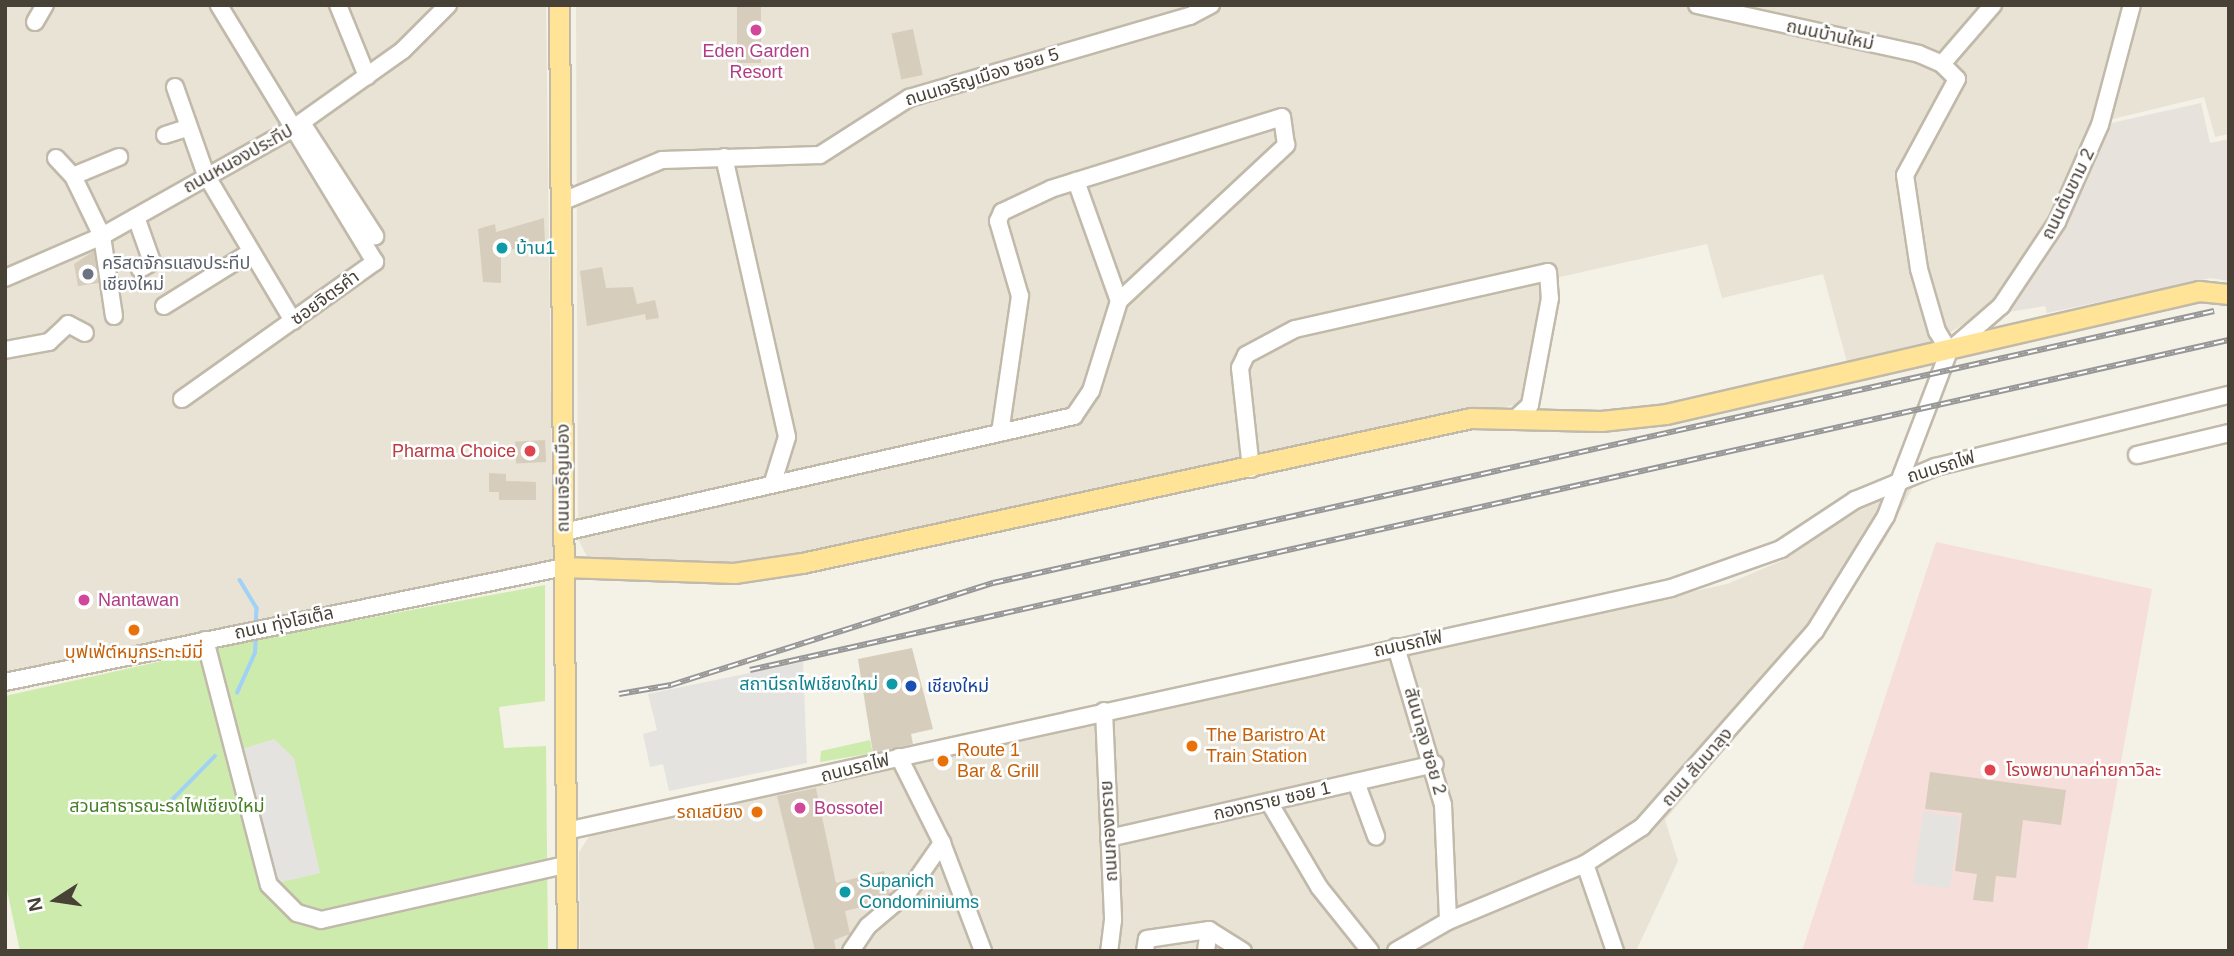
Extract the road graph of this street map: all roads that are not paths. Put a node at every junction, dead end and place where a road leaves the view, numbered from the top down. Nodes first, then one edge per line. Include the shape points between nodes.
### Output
1 (45, 5) edge
2 (219, 5) edge
3 (338, 5) edge
4 (448, 5) edge
5 (559, 5) edge
6 (1211, 5) edge
7 (1697, 5) edge
8 (1993, 5) edge
9 (2132, 5) edge
10 (1724, 8) edge
11 (35, 22) dead end
12 (1942, 64) junction
13 (367, 76) junction
14 (175, 87) dead end
15 (297, 126) junction
16 (188, 127) junction
17 (165, 135) dead end
18 (119, 157) dead end
19 (724, 157) junction
20 (55, 158) dead end
21 (206, 175) junction
22 (73, 176) junction
23 (1076, 181) junction
24 (561, 202) junction
25 (136, 217) junction
26 (102, 236) junction
27 (375, 236) dead end
28 (249, 253) junction
29 (140, 269) dead end
30 (5, 278) edge
31 (2229, 294) edge
32 (1119, 301) junction
33 (164, 306) dead end
34 (114, 316) dead end
35 (293, 321) junction
36 (85, 333) dead end
37 (5, 350) edge
38 (1949, 351) junction
39 (2229, 395) edge
40 (182, 399) dead end
41 (1518, 415) junction
42 (1000, 433) junction
43 (2229, 433) edge
44 (2137, 455) dead end
45 (1251, 469) junction
46 (1904, 477) junction
47 (773, 482) junction
48 (564, 536) junction
49 (564, 567) junction
50 (589, 569) junction
51 (563, 595) junction
52 (205, 640) junction
53 (1396, 646) junction
54 (5, 682) edge
55 (1104, 711) junction
56 (899, 757) junction
57 (1435, 764) junction
58 (1356, 782) junction
59 (1269, 802) junction
60 (566, 831) junction
61 (1376, 836) dead end
62 (1109, 838) junction
63 (942, 843) junction
64 (1585, 864) junction
65 (566, 865) junction
66 (1448, 921) junction
67 (1209, 930) junction
68 (567, 951) edge
69 (851, 951) edge
70 (984, 951) edge
71 (1110, 951) edge
72 (1145, 951) edge
73 (1206, 951) edge
74 (1243, 951) edge
75 (1370, 951) edge
76 (1396, 951) edge
77 (1615, 951) edge

1 - 11 street
2 - 15 street
3 - 13 street
4 - 13 street, ถนนหนองประทีป
5 - 24 main road, ถนนเจริญเมือง
6 - 19 street, ถนนเจริญเมือง ซอย 5 via 1190,16 908,98 820,155
7 - 10 street, ถนนบ้านใหม่
8 - 12 street
9 - 38 street, ถนนต้นขาม 2 via 2099,125 2057,222 2001,306
10 - 12 street, ถนนบ้านใหม่ via 1919,54
12 - 38 street, ถนนบ้านใหม่ via 1956,79 1905,175 1919,269 1937,331
13 - 15 street, ถนนหนองประทีป
14 - 16 street
15 - 21 street, ถนนหนองประทีป
15 - 27 street
15 - 35 street, ซอยจิตรคำ via 375,262
16 - 17 street
16 - 21 street
18 - 22 street
19 - 24 street, ถนนเจริญเมือง ซอย 5 via 681,157 644,164
19 - 47 street via 787,437
20 - 22 street
21 - 25 street, ถนนหนองประทีป
21 - 28 street
22 - 26 street
23 - 32 street
23 - 32 street via 1282,117 1288,132 1286,145
23 - 42 street via 1002,212 998,221 1020,296
24 - 48 main road, ถนนเจริญเมือง
25 - 26 street, ถนนหนองประทีป
25 - 29 street via 152,262
26 - 30 street, ถนนหนองประทีป
26 - 34 street
28 - 33 street
28 - 35 street
31 - 38 main road via 2199,291
32 - 42 street via 1091,391 1074,416
35 - 40 street, ซอยจิตรคำ
36 - 37 street via 68,324 49,342
38 - 41 main road via 1666,414 1601,421
38 - 46 street, ถนน สันนาลุง
39 - 46 street, ถนนรถไฟ
41 - 45 main road via 1448,423
41 - 45 street via 1530,405 1550,298 1548,272 1294,329 1246,355 1240,368
42 - 47 street
43 - 44 street
45 - 50 main road via 788,565 734,573
46 - 53 street, ถนนรถไฟ via 1855,500 1781,549 1734,570
46 - 64 street, ถนน สันนาลุง via 1843,592 1815,631 1667,803 1642,827
47 - 48 street
48 - 49 main road, ถนนเจริญเมือง
48 - 50 main road
49 - 50 main road
49 - 51 main road, ถนนเจริญเมือง
49 - 52 street, ถนน ทุ่งโฮเต็ล
50 - 51 main road
51 - 60 main road, ถนนเจริญเมือง
52 - 54 street, ถนน ทุ่งโฮเต็ล
52 - 65 street via 269,885 297,913 321,920
53 - 55 street, ถนนรถไฟ
53 - 57 street, สันนาลุง ซอย 2
55 - 56 street, ถนนรถไฟ
55 - 62 street, ถนนกองทราย
56 - 60 street, ถนนรถไฟ
56 - 63 street
57 - 58 street, กองทราย ซอย 1
57 - 66 street, สันนาลุง ซอย 2 via 1448,856
58 - 59 street, กองทราย ซอย 1
58 - 61 street
59 - 62 street, กองทราย ซอย 1
59 - 75 street via 1319,887
60 - 65 main road, ถนนเจริญเมือง
62 - 71 street, ถนนกองทราย
63 - 69 street via 908,892 868,926
63 - 70 street
64 - 66 street, ถนน สันนาลุง
64 - 77 street
65 - 68 main road, ถนนเจริญเมือง
66 - 76 street, ถนน สันนาลุง
67 - 72 street via 1147,939
67 - 73 street
67 - 74 street

